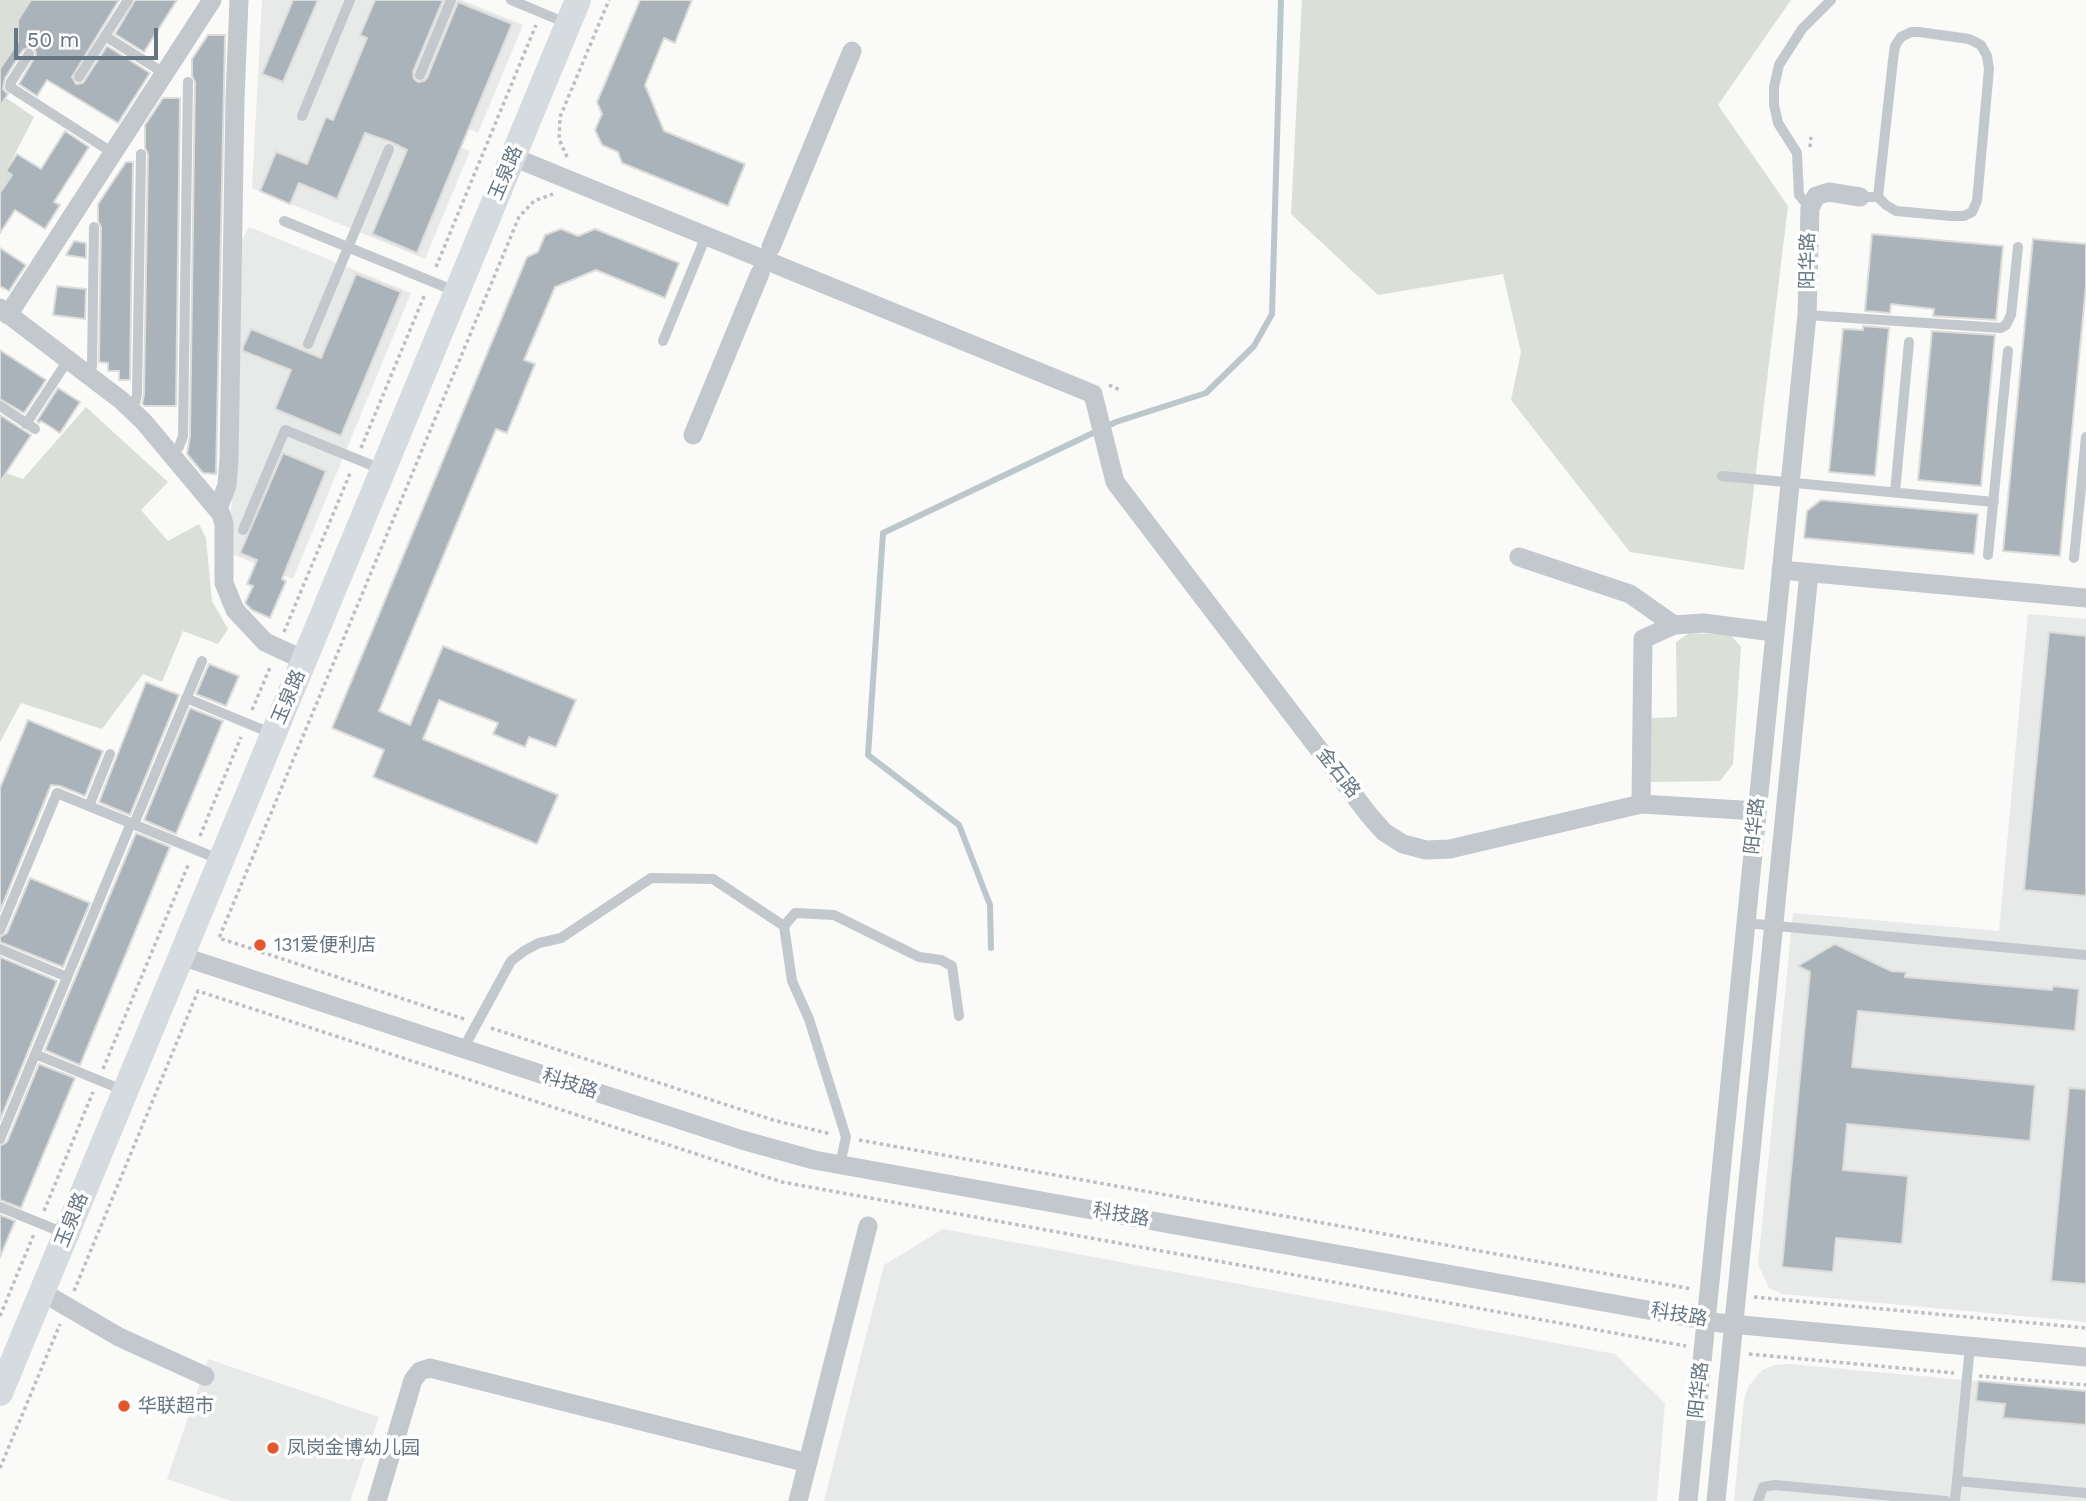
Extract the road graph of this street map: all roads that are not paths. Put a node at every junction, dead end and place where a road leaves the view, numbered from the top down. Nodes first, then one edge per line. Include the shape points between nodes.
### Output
1 (128, 0) edge
2 (212, 0) edge
3 (239, 0) edge
4 (350, 0) edge
5 (451, 0) edge
6 (511, 0) edge
7 (1831, 0) edge
8 (573, 12) edge
9 (105, 36) junction
10 (852, 51) dead end
11 (29, 54) dead end
12 (164, 74) junction
13 (420, 75) dead end
14 (79, 77) dead end
15 (188, 82) dead end
16 (302, 116) dead end
17 (389, 149) dead end
18 (113, 153) junction
19 (141, 154) dead end
20 (513, 156) junction
21 (1869, 197) junction
22 (1810, 208) junction
23 (284, 221) dead end
24 (94, 227) dead end
25 (706, 236) junction
26 (771, 247) dead end
27 (2018, 247) dead end
28 (348, 248) junction
29 (760, 273) dead end
30 (457, 292) junction
31 (4, 311) edge
32 (1807, 316) junction
33 (663, 341) dead end
34 (1909, 342) dead end
35 (308, 344) dead end
36 (2008, 351) dead end
37 (68, 360) junction
38 (89, 376) junction
39 (0, 407) edge
40 (132, 410) junction
41 (693, 435) dead end
42 (2086, 437) edge
43 (171, 454) junction
44 (383, 470) junction
45 (1722, 476) dead end
46 (1790, 483) junction
47 (1895, 492) junction
48 (1994, 502) junction
49 (218, 509) junction
50 (2082, 517) edge
51 (243, 530) dead end
52 (1988, 555) dead end
53 (1519, 557) dead end
54 (2074, 558) dead end
55 (1781, 570) junction
56 (1809, 573) junction
57 (2086, 598) edge
58 (1674, 625) junction
59 (1774, 632) junction
60 (304, 660) junction
61 (202, 661) dead end
62 (186, 698) junction
63 (273, 734) junction
64 (110, 754) dead end
65 (1641, 804) junction
66 (89, 806) junction
67 (1757, 811) junction
68 (132, 824) junction
69 (221, 860) junction
70 (1745, 923) junction
71 (784, 926) junction
72 (1774, 926) junction
73 (0, 930) edge
74 (0, 949) edge
75 (2086, 955) edge
76 (181, 956) junction
77 (67, 977) junction
78 (959, 1016) dead end
79 (464, 1049) junction
80 (35, 1054) junction
81 (125, 1091) junction
82 (0, 1139) edge
83 (840, 1165) junction
84 (0, 1207) edge
85 (868, 1226) dead end
86 (66, 1234) junction
87 (42, 1292) junction
88 (1706, 1320) junction
89 (1734, 1324) junction
90 (1970, 1346) junction
91 (2086, 1357) edge
92 (205, 1376) dead end
93 (0, 1393) edge
94 (808, 1463) junction
95 (1957, 1481) junction
96 (2086, 1493) edge
97 (377, 1501) edge
98 (798, 1501) edge
99 (1688, 1501) edge
100 (1717, 1501) edge
101 (1758, 1501) edge
102 (1946, 1501) edge
103 (1955, 1501) edge

1 - 9 lane
2 - 12 street
3 - 49 street via 230,443 227,485
4 - 16 lane
5 - 13 lane
6 - 8 lane
7 - 22 lane via 1801,29 1779,65 1774,87 1778,123 1797,153 1799,195
8 - 20 street, 玉泉路
9 - 12 lane
9 - 14 lane
10 - 26 street
11 - 18 lane via 10,87
12 - 18 street
15 - 43 lane via 183,436
17 - 28 lane
18 - 31 street
19 - 40 lane via 137,395
20 - 25 street
20 - 30 street, 玉泉路
21 - 21 lane via 1896,211 1951,216 1972,212 1977,201 1989,69 1981,45 1919,32 1901,37 1895,46
21 - 22 street, 阳华路 via 1829,192 1816,196
22 - 32 street, 阳华路
23 - 28 lane
24 - 38 lane
25 - 33 lane
25 - 65 street, 金石路 via 1093,394 1115,482 1384,832 1403,844 1450,849
27 - 32 lane via 2011,315 2001,328
28 - 30 lane
28 - 35 lane
29 - 41 street
30 - 44 street, 玉泉路
31 - 37 street
32 - 46 street, 阳华路
34 - 47 lane
36 - 48 lane
37 - 38 street
37 - 39 lane via 31,426
38 - 40 street
40 - 43 street
42 - 50 lane
43 - 49 street
44 - 51 lane via 285,429
44 - 60 street, 玉泉路
45 - 46 lane
46 - 47 lane
46 - 55 street, 阳华路
47 - 48 lane
48 - 52 lane
49 - 60 street via 223,519 222,570 230,601 265,642
50 - 54 lane
53 - 58 street via 1630,594
55 - 56 street
55 - 59 street, 阳华路
56 - 57 street
56 - 72 street, 阳华路
58 - 59 street
58 - 65 street via 1643,639
59 - 67 street, 阳华路
60 - 63 street, 玉泉路
61 - 62 lane
62 - 63 lane
62 - 68 lane
63 - 69 street, 玉泉路
64 - 66 lane
65 - 67 street, 金石路
66 - 68 lane
66 - 73 lane via 57,793
67 - 70 street, 阳华路
68 - 69 lane
68 - 77 lane
69 - 76 street, 玉泉路
70 - 72 lane
70 - 88 street, 阳华路
71 - 78 lane via 795,913 834,915 919,957 953,966
71 - 79 lane via 713,879 651,877 561,938 539,943 511,961
71 - 83 lane via 792,981 809,1019 846,1137
72 - 75 lane
72 - 89 street, 阳华路
74 - 77 lane
76 - 79 street, 科技路
76 - 81 street, 玉泉路
77 - 80 lane
79 - 83 street, 科技路 via 742,1140
80 - 81 lane
80 - 82 lane
81 - 86 street, 玉泉路
83 - 88 street, 科技路
84 - 86 lane
85 - 94 street
86 - 87 street, 玉泉路
87 - 92 street via 119,1338
87 - 93 street, 玉泉路
88 - 89 street, 科技路
88 - 99 street, 阳华路
89 - 90 street, 科技路
89 - 100 street, 阳华路
90 - 91 street, 科技路
90 - 95 lane
94 - 97 street via 430,1368 413,1380
94 - 98 street
95 - 96 lane
95 - 103 lane
101 - 102 lane via 1763,1488 1775,1485

